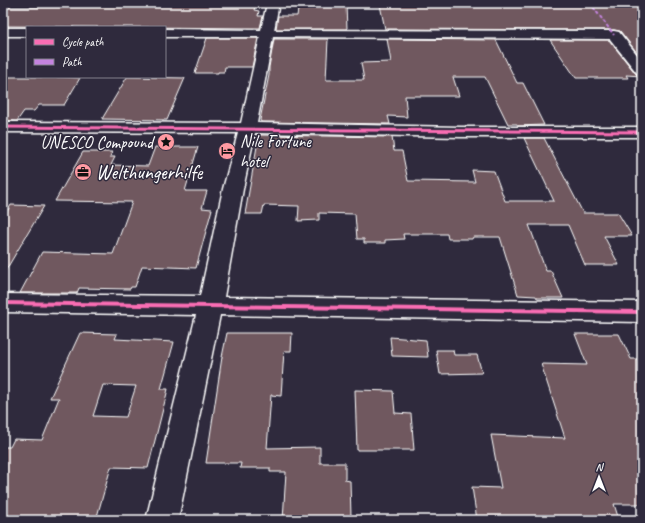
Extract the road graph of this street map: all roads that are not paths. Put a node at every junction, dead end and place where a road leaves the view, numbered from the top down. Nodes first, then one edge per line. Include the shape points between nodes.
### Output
1 (273, 3) edge
2 (3, 32) edge
3 (26, 32) edge
4 (166, 33) edge
5 (266, 33) junction
6 (642, 70) edge
7 (3, 127) edge
8 (248, 128) junction
9 (642, 132) edge
10 (3, 303) edge
11 (210, 306) junction
12 (642, 312) edge
13 (162, 520) edge

1 - 5 street
2 - 3 street
4 - 5 street
5 - 6 street via 614,35
5 - 8 street
7 - 8 street
8 - 9 street
8 - 11 street
10 - 11 street
11 - 12 street
11 - 13 street

